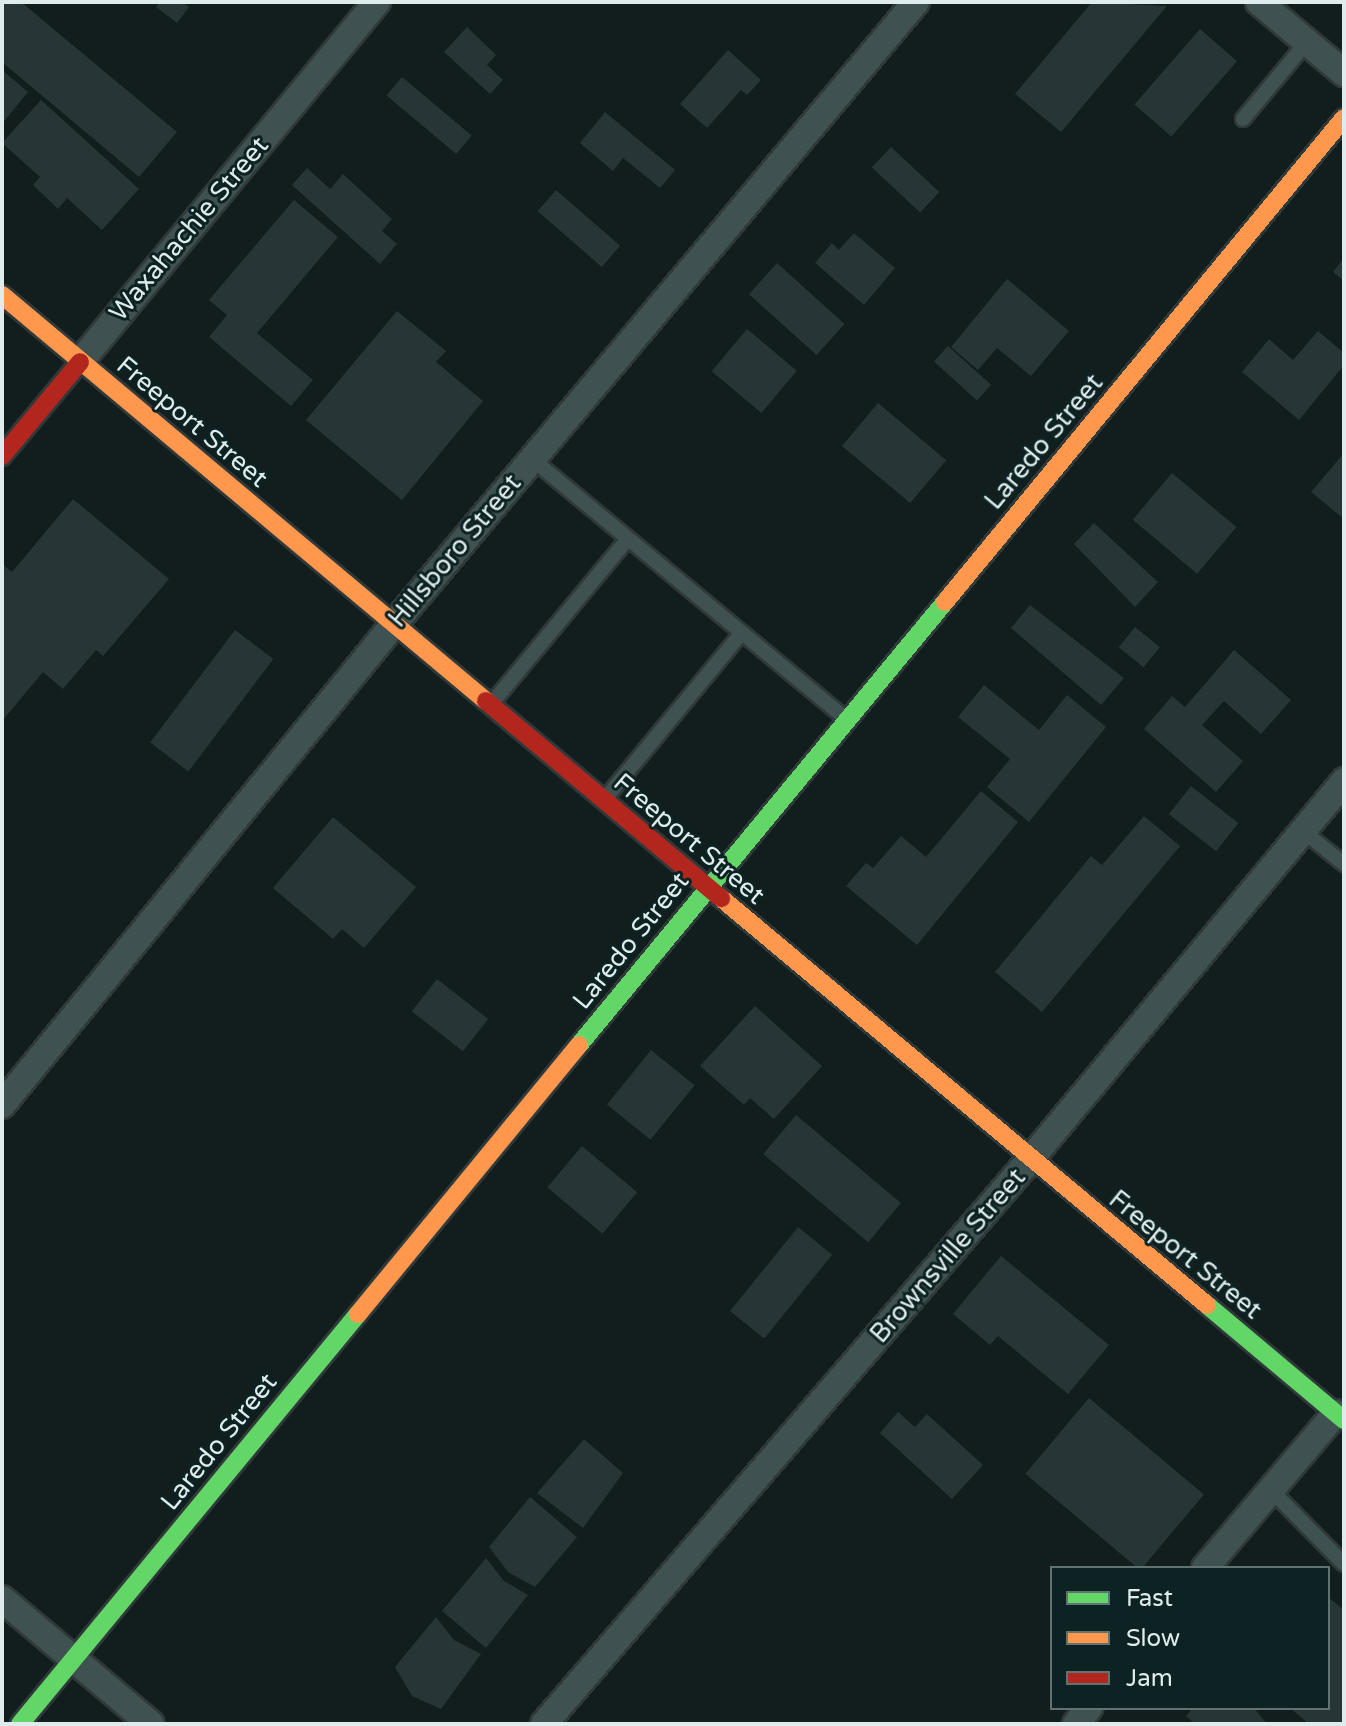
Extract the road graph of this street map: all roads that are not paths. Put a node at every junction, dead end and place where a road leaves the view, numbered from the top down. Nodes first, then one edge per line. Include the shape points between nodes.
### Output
1 (377, 2) edge
2 (916, 2) edge
3 (1259, 2) edge
4 (1307, 42) junction
5 (1344, 73) edge
6 (1344, 118) edge
7 (1243, 119) dead end
8 (2, 295) edge
9 (80, 362) junction
10 (2, 456) edge
11 (532, 459) junction
12 (627, 540) junction
13 (394, 624) junction
14 (741, 634) junction
15 (490, 705) junction
16 (847, 720) junction
17 (1344, 781) edge
18 (604, 800) junction
19 (1303, 831) junction
20 (1344, 864) edge
21 (708, 889) junction
22 (2, 1105) edge
23 (1029, 1161) junction
24 (1341, 1412) edge
25 (1270, 1489) junction
26 (1344, 1564) edge
27 (1207, 1566) edge
28 (2, 1599) edge
29 (74, 1658) junction
30 (20, 1724) edge
31 (151, 1724) edge
32 (544, 1724) edge

1 - 9 street, Waxahachie Street
2 - 11 street, Hillsboro Street
3 - 4 street
4 - 5 street
4 - 7 lane
6 - 16 street, Laredo Street
8 - 9 street, Freeport Street
9 - 10 street, Waxahachie Street
9 - 13 street, Freeport Street
11 - 12 lane
11 - 13 street, Hillsboro Street
12 - 14 lane
12 - 15 lane
13 - 15 street, Freeport Street
13 - 22 street, Hillsboro Street
14 - 16 lane
14 - 18 lane
15 - 18 street, Freeport Street
16 - 21 street, Laredo Street
17 - 19 street, Brownsville Street
18 - 21 street, Freeport Street
19 - 20 lane
19 - 23 street, Brownsville Street
21 - 23 street, Freeport Street
21 - 29 street, Laredo Street
23 - 24 street, Freeport Street
23 - 32 street, Brownsville Street
24 - 25 street
25 - 26 lane
25 - 27 street
28 - 29 street
29 - 30 street, Laredo Street
29 - 31 street

